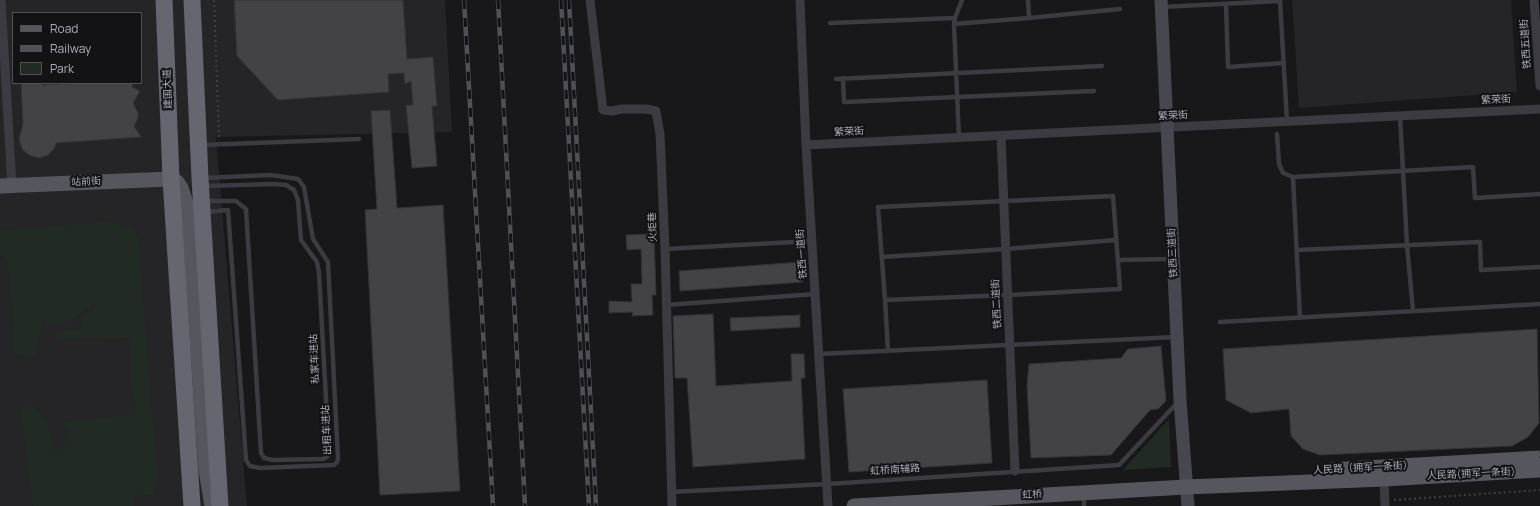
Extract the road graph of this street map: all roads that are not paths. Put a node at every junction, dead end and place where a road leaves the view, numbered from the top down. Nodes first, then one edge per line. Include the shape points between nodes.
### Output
1 (1, 0) edge
2 (164, 0) edge
3 (192, 0) edge
4 (590, 0) edge
5 (800, 0) edge
6 (962, 0) edge
7 (1028, 0) edge
8 (1280, 0) edge
9 (1534, 0) edge
10 (1161, 3) edge
11 (1226, 4) junction
12 (1120, 9) dead end
13 (955, 18) junction
14 (1029, 18) junction
15 (830, 23) dead end
16 (954, 24) junction
17 (1538, 35) edge
18 (1284, 63) junction
19 (1102, 66) dead end
20 (956, 72) junction
21 (836, 78) dead end
22 (843, 78) junction
23 (1540, 86) edge
24 (1094, 91) dead end
25 (957, 97) junction
26 (1540, 109) edge
27 (1400, 116) junction
28 (1287, 121) junction
29 (1167, 127) junction
30 (1277, 134) dead end
31 (1001, 136) junction
32 (959, 138) junction
33 (359, 139) dead end
34 (199, 145) junction
35 (806, 145) junction
36 (1403, 171) junction
37 (1293, 177) junction
38 (171, 179) junction
39 (6, 186) edge
40 (201, 194) junction
41 (1540, 194) edge
42 (1004, 201) junction
43 (1116, 240) junction
44 (812, 241) junction
45 (1407, 245) junction
46 (665, 249) junction
47 (1006, 249) junction
48 (1296, 250) junction
49 (882, 257) junction
50 (1174, 259) junction
51 (1118, 260) junction
52 (1540, 267) edge
53 (815, 294) junction
54 (1008, 295) junction
55 (885, 300) junction
56 (1540, 304) edge
57 (666, 305) junction
58 (1413, 311) junction
59 (1300, 318) junction
60 (1220, 322) dead end
61 (1178, 337) junction
62 (1010, 345) junction
63 (888, 351) junction
64 (819, 354) junction
65 (1180, 400) junction
66 (1540, 458) edge
67 (1540, 470) edge
68 (1015, 471) junction
69 (1384, 479) junction
70 (1186, 483) junction
71 (828, 484) junction
72 (671, 492) junction
73 (1084, 499) edge
74 (1385, 503) edge
75 (192, 506) edge
76 (212, 506) edge
77 (220, 506) edge
78 (672, 506) edge
79 (828, 506) edge
80 (854, 506) edge
81 (1188, 506) edge

1 - 39 street
2 - 38 highway, 建国大道
3 - 34 highway
4 - 46 street, 火炬巷 via 603,110 646,108 656,111 660,134
5 - 35 street, 铁西一道街
6 - 13 lane
7 - 14 lane
8 - 11 lane
8 - 18 lane
9 - 17 street, 铁西五道街
10 - 11 lane
10 - 29 main road, 铁西三道街
11 - 18 lane via 1228,67
12 - 14 lane
13 - 15 lane
13 - 16 lane
14 - 16 lane
16 - 20 lane
17 - 23 street, 铁西五道街
18 - 28 lane
19 - 20 lane
20 - 22 lane
20 - 25 lane
21 - 22 lane
22 - 25 lane via 844,102
24 - 25 lane
25 - 32 lane
26 - 27 street, 繁荣街
27 - 28 street, 繁荣街
27 - 36 lane
28 - 29 street, 繁荣街
29 - 31 street, 繁荣街
29 - 50 main road, 铁西三道街
30 - 37 lane via 1279,164 1284,173
31 - 32 street, 繁荣街
31 - 42 street, 铁西二道街
32 - 35 street, 繁荣街
33 - 34 lane
34 - 40 highway
35 - 44 street, 铁西一道街
36 - 37 lane
36 - 41 lane via 1473,167 1475,198
36 - 45 lane
37 - 48 lane
38 - 39 main road, 站前街
38 - 75 highway, 建国大道
38 - 76 main road via 181,188 189,220 206,470
40 - 40 lane, 私家车进站 via 236,201 246,210 261,453 264,458 272,460 323,459 329,453 319,273 317,262 301,240 298,200 294,190 286,185 274,184
40 - 40 lane, 出租车进站 via 228,210 246,460 250,466 260,468 334,465 338,459 328,262 313,239 304,187 298,179 271,175
40 - 77 highway
42 - 43 lane via 1113,196
42 - 47 street, 铁西二道街
42 - 49 lane via 878,207
43 - 47 lane
43 - 51 lane
44 - 46 lane
44 - 53 street, 铁西一道街
45 - 48 lane
45 - 52 lane via 1480,242 1481,270
45 - 58 lane
46 - 57 street, 火炬巷
47 - 49 lane
47 - 54 street, 铁西二道街
48 - 59 lane
49 - 55 lane
50 - 51 lane
50 - 61 main road, 铁西三道街
51 - 54 lane via 1120,289
53 - 57 lane
53 - 64 street, 铁西一道街
54 - 55 lane
54 - 62 street, 铁西二道街
55 - 63 lane
56 - 58 lane
57 - 72 street, 火炬巷
58 - 59 lane
59 - 60 lane
61 - 62 lane
61 - 65 main road, 铁西三道街
62 - 63 lane
62 - 68 street, 铁西二道街
63 - 64 lane
64 - 71 street, 铁西一道街
65 - 68 lane, 虹桥南辅路 via 1120,465
65 - 70 main road, 铁西三道街
66 - 70 main road, 人民路（拥军一条街）
67 - 69 main road, 人民路(拥军一条街)
68 - 71 lane, 虹桥南辅路
69 - 70 main road, 人民路(拥军一条街)
69 - 74 street
70 - 73 main road, 虹桥
70 - 81 main road, 铁西三道街
71 - 72 lane, 虹桥南辅路
71 - 79 street, 铁西一道街
72 - 78 street, 火炬巷
73 - 80 main road, 虹桥 via 1068,493

